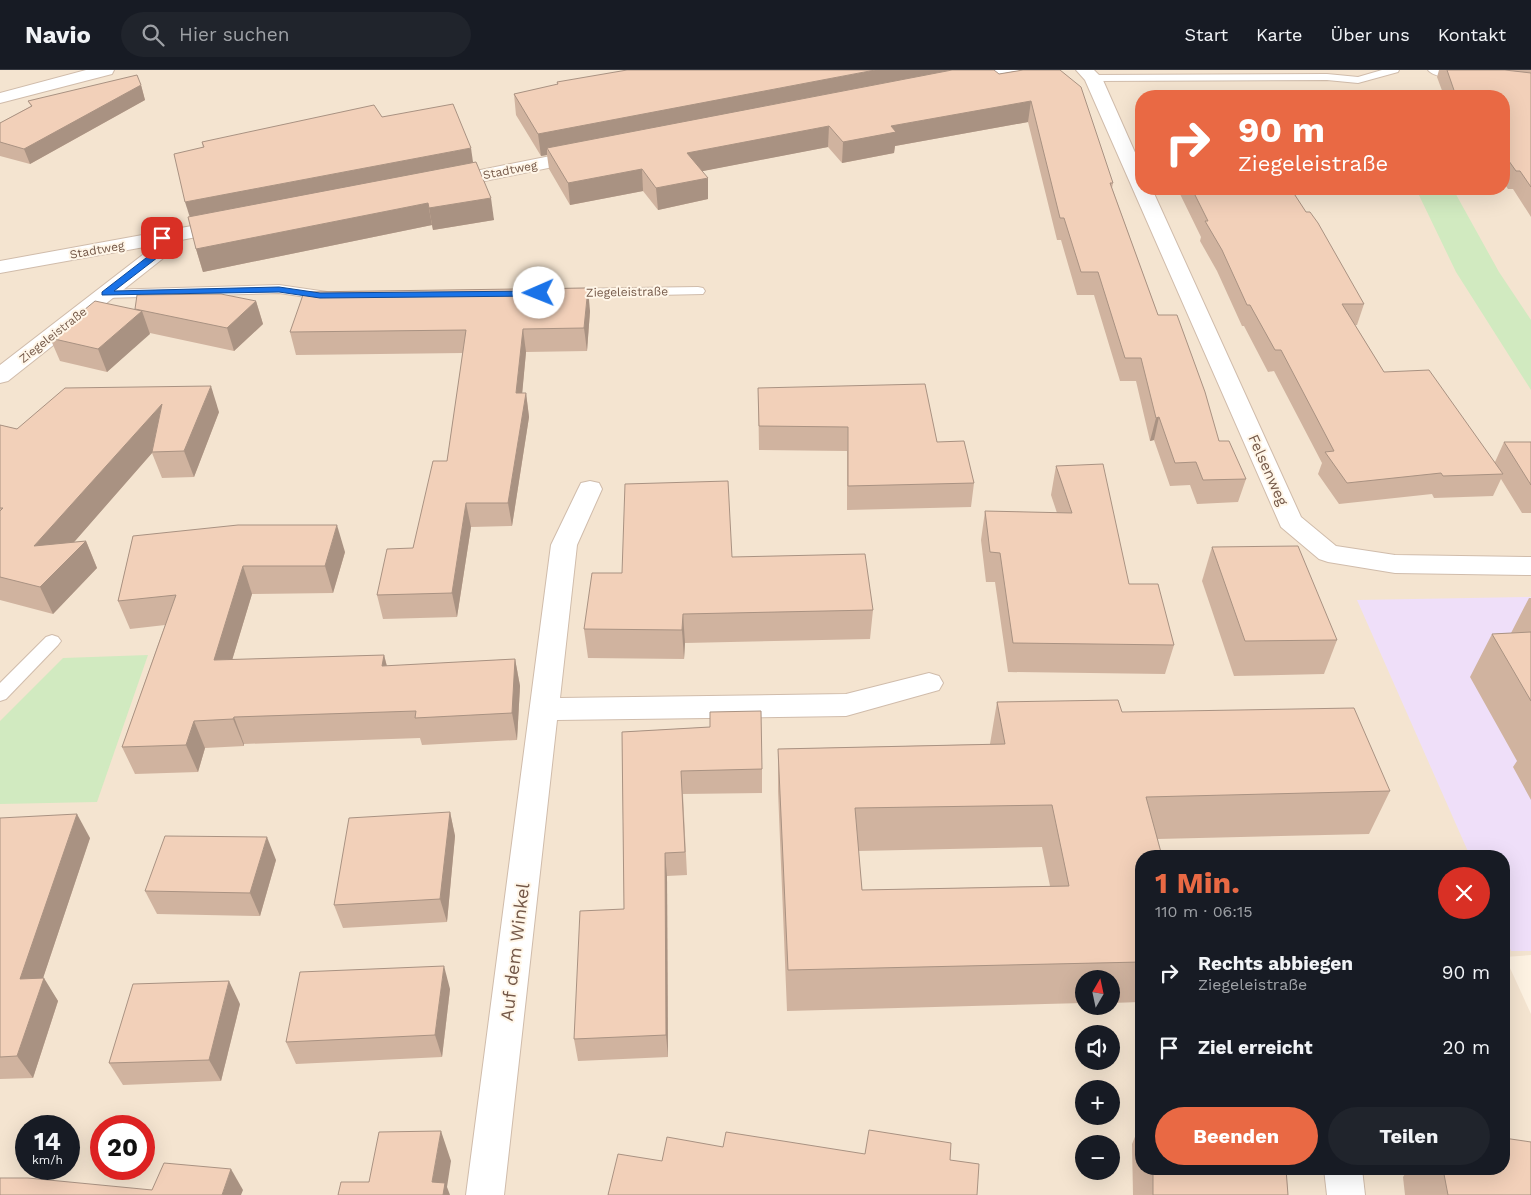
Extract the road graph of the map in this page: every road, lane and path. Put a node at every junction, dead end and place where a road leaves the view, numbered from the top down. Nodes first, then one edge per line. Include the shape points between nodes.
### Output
1 (106, 70) edge
2 (1018, 70) edge
3 (1394, 70) edge
4 (1436, 70) edge
5 (1088, 74) edge
6 (1531, 84) edge
7 (941, 85) edge
8 (0, 98) edge
9 (601, 152) edge
10 (1135, 173) edge
11 (426, 186) edge
12 (1145, 195) edge
13 (250, 221) edge
14 (162, 238) junction
15 (0, 267) edge
16 (698, 291) dead end
17 (549, 293) edge
18 (105, 294) junction
19 (340, 296) edge
20 (0, 376) edge
21 (590, 489) dead end
22 (1531, 566) edge
23 (52, 641) dead end
24 (929, 683) dead end
25 (0, 694) edge
26 (544, 709) junction
27 (1344, 1175) edge
28 (485, 1195) edge
29 (1346, 1195) edge

1 - 8 street
2 - 7 street
3 - 5 lane via 1358,80
4 - 6 street
5 - 10 street, Felsenweg
9 - 11 street, Stadtweg
12 - 22 street, Felsenweg via 1290,521 1328,553 1395,564
13 - 14 street, Stadtweg
14 - 15 street, Stadtweg
14 - 18 street, Ziegeleistraße via 159,252
16 - 17 lane, Ziegeleistraße
18 - 19 lane via 279,289
18 - 20 street, Ziegeleistraße
21 - 26 street, Auf dem Winkel via 564,545
23 - 25 lane
24 - 26 street via 846,705
26 - 28 street, Auf dem Winkel
27 - 29 street

